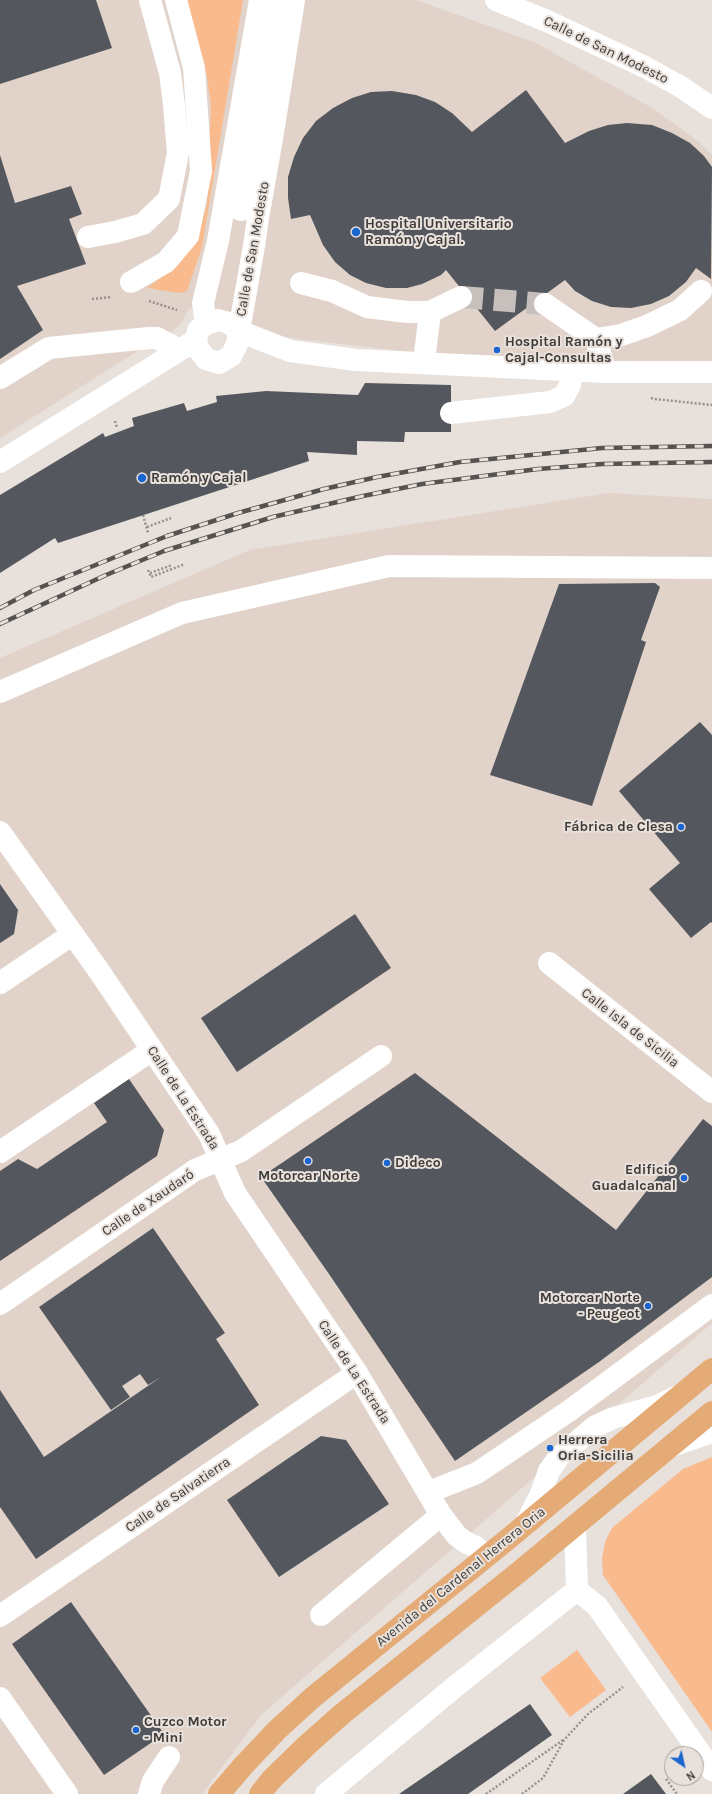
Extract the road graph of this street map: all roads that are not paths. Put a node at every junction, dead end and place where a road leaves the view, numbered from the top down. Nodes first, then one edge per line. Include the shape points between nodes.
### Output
1 (150, 0) edge
2 (176, 0) edge
3 (260, 0) edge
4 (274, 0) edge
5 (294, 0) edge
6 (496, 0) edge
7 (712, 108) edge
8 (241, 210) dead end
9 (88, 237) dead end
10 (131, 282) dead end
11 (301, 283) dead end
12 (701, 291) dead end
13 (461, 297) tunnel mouth
14 (545, 304) tunnel mouth
15 (430, 312) junction
16 (239, 331) junction
17 (194, 338) junction
18 (596, 339) junction
19 (424, 362) junction
20 (572, 370) junction
21 (606, 372) junction
22 (712, 372) edge
23 (0, 378) edge
24 (451, 414) dead end
25 (0, 462) edge
26 (712, 568) edge
27 (0, 692) edge
28 (0, 832) edge
29 (72, 934) junction
30 (549, 964) dead end
31 (0, 983) edge
32 (152, 1050) junction
33 (381, 1056) dead end
34 (712, 1092) edge
35 (0, 1152) edge
36 (221, 1160) junction
37 (0, 1304) edge
38 (712, 1305) edge
39 (712, 1369) edge
40 (357, 1373) junction
41 (684, 1393) junction
42 (712, 1412) edge
43 (712, 1432) edge
44 (671, 1446) junction
45 (429, 1492) junction
46 (442, 1515) junction
47 (525, 1525) junction
48 (575, 1526) junction
49 (485, 1557) junction
50 (577, 1590) junction
51 (321, 1615) dead end
52 (0, 1616) edge
53 (0, 1698) edge
54 (169, 1757) dead end
55 (712, 1770) edge
56 (67, 1794) edge
57 (149, 1794) edge
58 (219, 1794) edge
59 (260, 1794) edge
60 (326, 1794) edge

1 - 9 street via 170,73 174,105 178,153 169,199 143,224
2 - 10 street via 194,68 201,171 188,236 166,262
3 - 17 street via 220,234
4 - 8 street, Calle de San Modesto
5 - 16 street, Calle de San Modesto
6 - 7 street, Calle de San Modesto via 645,67
11 - 15 street via 332,291 367,306 407,312
12 - 18 street via 680,310 647,326 621,335
13 - 15 street
14 - 18 street
15 - 19 street
16 - 17 street via 229,323 218,320
16 - 17 street via 237,344 231,356 219,362 206,359 198,350
16 - 19 street, Calle de San Modesto via 290,352 356,360
17 - 23 street via 149,338 49,348
17 - 25 street
18 - 21 street
19 - 20 street, Calle de San Modesto
20 - 21 street, Calle de San Modesto
20 - 24 street via 570,385 564,396 550,402
21 - 22 street, Calle de San Modesto
26 - 27 street via 389,566 182,613
28 - 29 street, Calle de La Estrada
29 - 31 street
29 - 32 street, Calle de La Estrada
30 - 34 street, Calle Isla de Sicilia
32 - 35 street
32 - 36 street, Calle de La Estrada via 209,1134
33 - 36 street, Calle de Xaudaró via 241,1151
36 - 37 street, Calle de Xaudaró via 194,1170
36 - 40 street, Calle de La Estrada via 236,1193
38 - 45 street via 569,1411 478,1473
39 - 41 main road, Avenida del Cardenal Herrera Oria
40 - 45 street, Calle de La Estrada
40 - 52 street, Calle de Salvatierra
41 - 47 main road, Avenida del Cardenal Herrera Oria
41 - 47 street via 657,1406 613,1418 594,1427 559,1457 549,1471
42 - 44 main road
43 - 44 street
44 - 48 main road
45 - 46 street, Calle de La Estrada
46 - 49 street, Calle de La Estrada via 457,1536 476,1547
46 - 51 street
47 - 49 main road, Avenida del Cardenal Herrera Oria
48 - 50 street
48 - 59 main road via 342,1714 271,1780
49 - 58 main road, Avenida del Cardenal Herrera Oria via 312,1698 277,1730
50 - 55 street via 597,1606
50 - 60 street via 456,1685
53 - 56 street
54 - 57 street via 153,1781

